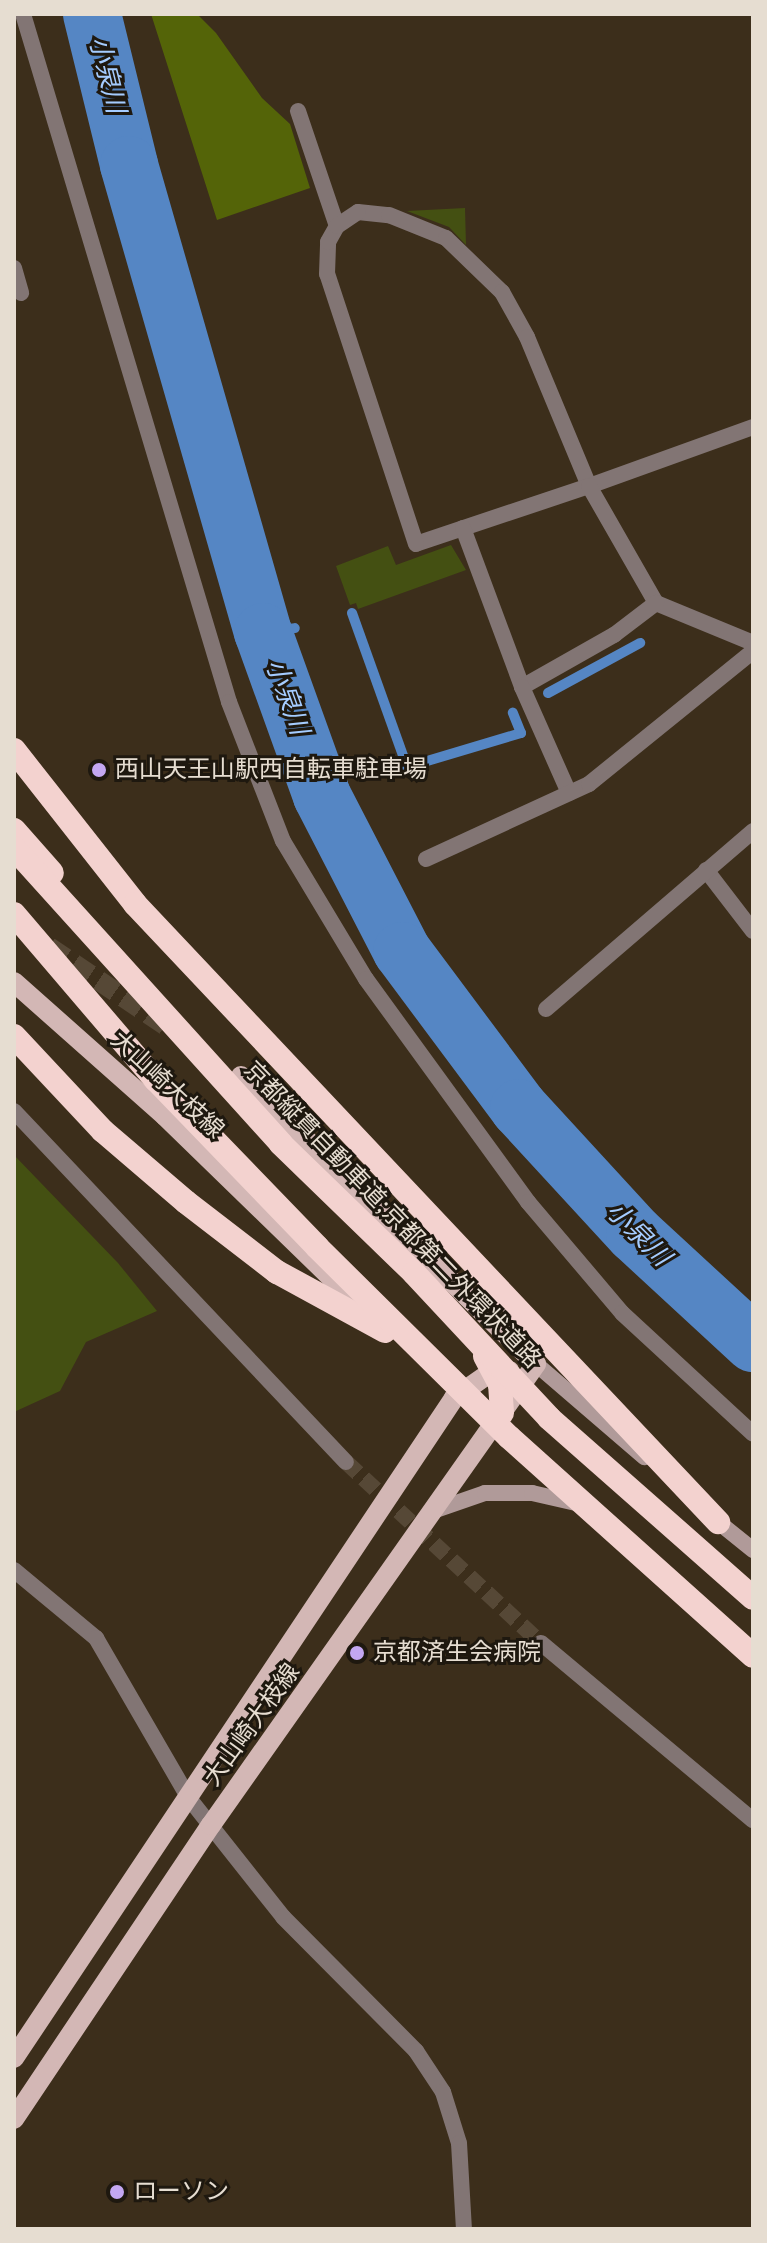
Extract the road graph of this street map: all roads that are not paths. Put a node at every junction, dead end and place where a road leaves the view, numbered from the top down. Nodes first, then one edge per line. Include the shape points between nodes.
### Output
1 (23, 14) edge
2 (298, 111) dead end
3 (337, 226) junction
4 (14, 268) edge
5 (21, 293) dead end
6 (753, 427) edge
7 (589, 486) junction
8 (463, 528) junction
9 (656, 603) junction
10 (753, 643) edge
11 (753, 651) edge
12 (522, 687) junction
13 (14, 750) edge
14 (569, 793) junction
15 (14, 830) edge
16 (753, 831) edge
17 (14, 848) edge
18 (426, 859) dead end
19 (706, 870) junction
20 (14, 914) edge
21 (14, 929) edge
22 (753, 931) edge
23 (46, 945) tunnel mouth
24 (14, 982) edge
25 (546, 1009) dead end
26 (14, 1036) edge
27 (241, 1076) dead end
28 (14, 1111) edge
29 (385, 1331) junction
30 (536, 1364) junction
31 (496, 1374) junction
32 (454, 1398) junction
33 (496, 1422) junction
34 (753, 1434) edge
35 (346, 1462) tunnel mouth
36 (576, 1503) junction
37 (433, 1511) junction
38 (718, 1522) junction
39 (753, 1550) edge
40 (14, 1570) edge
41 (753, 1598) edge
42 (541, 1643) tunnel mouth
43 (753, 1655) edge
44 (188, 1797) junction
45 (753, 1820) edge
46 (211, 1825) junction
47 (14, 2058) edge
48 (14, 2119) edge
49 (464, 2229) edge

1 - 34 street via 229,702 283,841 366,979 528,1202 622,1313
2 - 3 street
3 - 7 street via 358,212 389,215 446,238 502,292 527,337
3 - 8 street via 328,242 327,274 416,544
4 - 5 street
6 - 7 street
7 - 8 street
7 - 9 street
8 - 12 street
9 - 10 street
9 - 12 street via 614,635
11 - 14 street via 589,784
12 - 14 street
13 - 38 highway via 135,904
14 - 18 street
15 - 31 highway
16 - 19 street
17 - 41 highway, 京都縦貫自動車道;京都第二外環状道路, bridge via 281,1144 414,1273 549,1418
19 - 22 street
19 - 25 street
20 - 43 highway, bridge via 156,1080 317,1247 509,1437
21 - 23 main road
24 - 29 main road, 大山崎大枝線 via 165,1116
26 - 29 highway via 103,1131 186,1202 277,1272
27 - 30 main road
28 - 35 street
29 - 32 main road, 大山崎大枝線
30 - 31 main road, 大山崎大枝線
30 - 33 main road, 大山崎大枝線
30 - 38 street
31 - 32 main road, 大山崎大枝線
31 - 33 highway
32 - 33 street
32 - 44 main road, 大山崎大枝線
33 - 36 street
33 - 37 main road, 大山崎大枝線
36 - 37 street via 532,1493 485,1493
36 - 43 street
37 - 46 main road, 大山崎大枝線
38 - 39 street
40 - 44 street via 96,1638
42 - 45 street
44 - 46 street
44 - 47 main road, 大山崎大枝線
46 - 48 main road, 大山崎大枝線
46 - 49 street via 283,1917 416,2051 443,2092 459,2143

